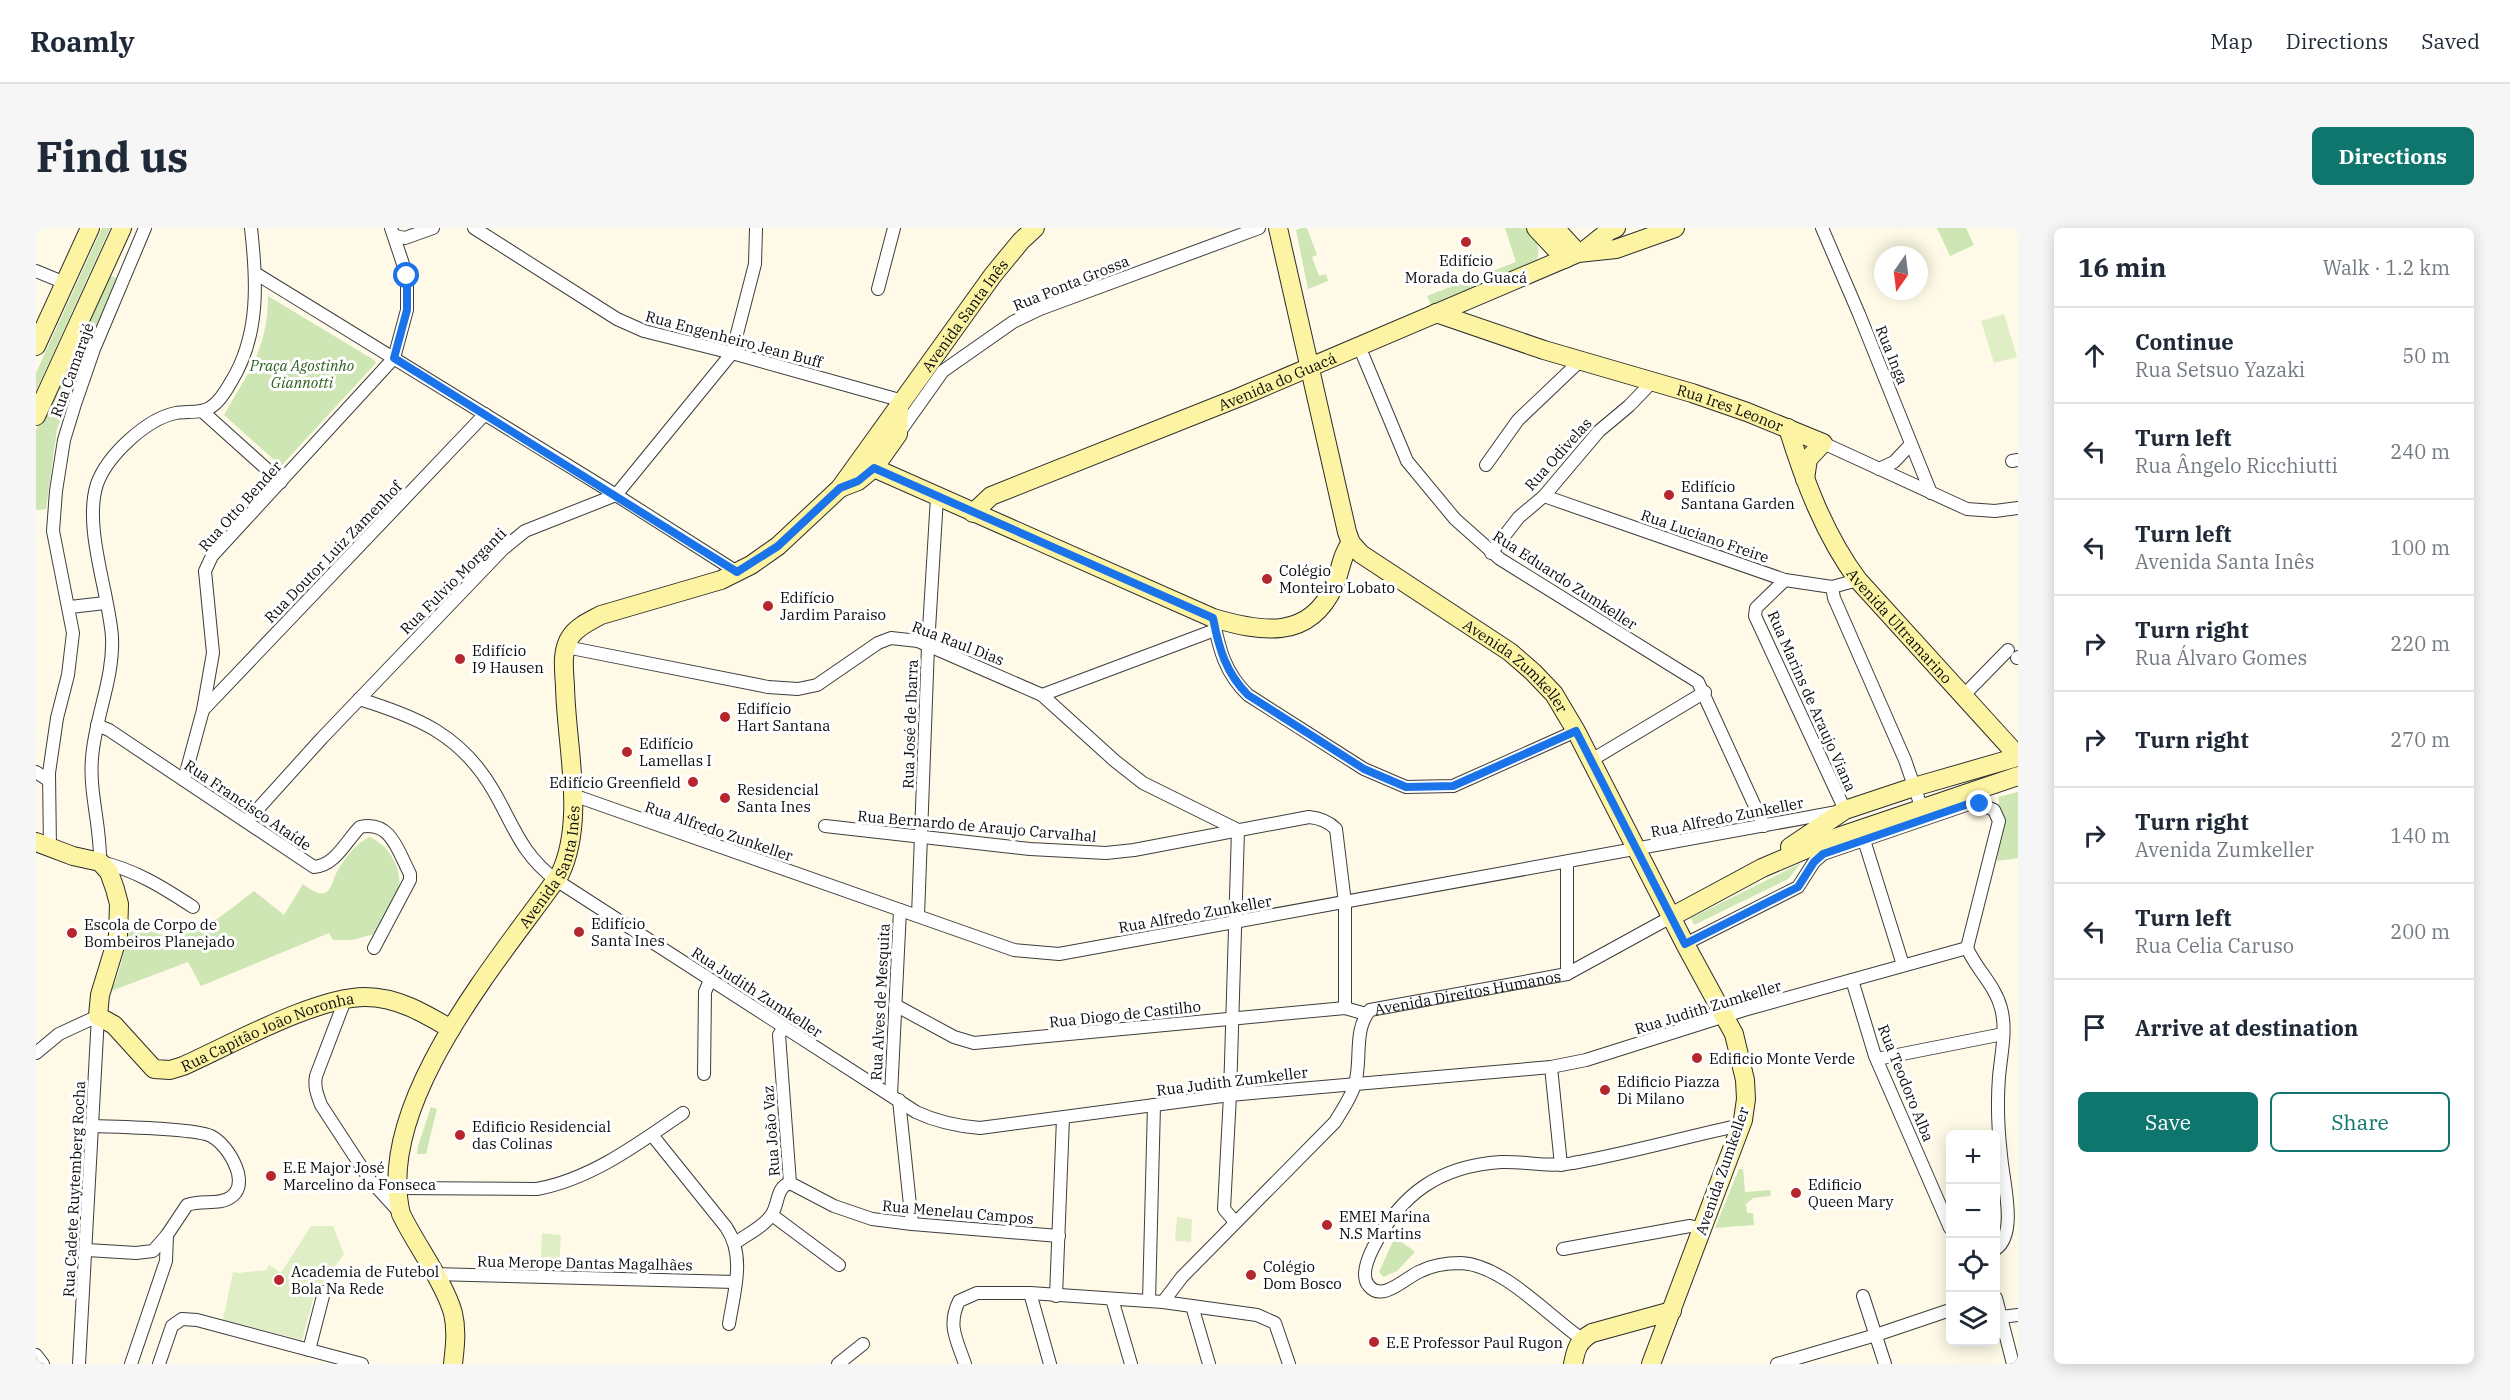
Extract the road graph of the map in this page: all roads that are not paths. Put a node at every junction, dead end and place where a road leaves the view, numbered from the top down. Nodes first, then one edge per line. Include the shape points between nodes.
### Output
1 (90, 228) edge
2 (122, 228) edge
3 (145, 228) edge
4 (251, 228) edge
5 (433, 228) edge
6 (474, 228) edge
7 (756, 228) edge
8 (894, 228) edge
9 (1035, 228) edge
10 (1259, 228) edge
11 (1278, 228) edge
12 (1536, 228) edge
13 (1616, 228) edge
14 (1676, 228) edge
15 (1822, 228) edge
16 (1558, 229) edge
17 (393, 232) edge
18 (1576, 254) junction
19 (36, 271) edge
20 (255, 273) junction
21 (65, 283) junction
22 (878, 289) dead end
23 (1436, 313) junction
24 (36, 346) edge
25 (1359, 346) junction
26 (732, 353) junction
27 (394, 358) junction
28 (1580, 361) junction
29 (1309, 367) junction
30 (1653, 381) junction
31 (901, 404) junction
32 (202, 411) junction
33 (485, 414) junction
34 (36, 416) edge
35 (1788, 428) junction
36 (891, 434) junction
37 (1823, 443) junction
38 (1911, 444) junction
39 (1486, 465) dead end
40 (874, 468) junction
41 (1879, 470) junction
42 (854, 476) junction
43 (1805, 479) junction
44 (281, 482) junction
45 (1931, 493) junction
46 (616, 495) junction
47 (1544, 496) junction
48 (937, 497) junction
49 (2018, 508) edge
50 (973, 513) junction
51 (1352, 543) junction
52 (1491, 552) junction
53 (737, 572) junction
54 (1785, 580) junction
55 (1858, 580) junction
56 (1832, 586) junction
57 (105, 603) junction
58 (70, 607) junction
59 (1214, 624) junction
60 (928, 646) junction
61 (566, 647) junction
62 (2014, 655) edge
63 (1705, 692) junction
64 (1042, 694) junction
65 (1964, 695) junction
66 (359, 699) junction
67 (203, 710) junction
68 (97, 725) junction
69 (1576, 731) junction
70 (2015, 749) edge
71 (1590, 761) junction
72 (36, 772) edge
73 (2018, 776) edge
74 (48, 780) junction
75 (184, 780) junction
76 (1914, 787) junction
77 (573, 795) junction
78 (1922, 808) junction
79 (1843, 811) junction
80 (247, 821) junction
81 (825, 826) dead end
82 (1764, 826) junction
83 (1238, 830) junction
84 (920, 836) junction
85 (1864, 840) junction
86 (43, 845) edge
87 (1636, 850) junction
88 (100, 862) junction
89 (1567, 862) junction
90 (1762, 867) junction
91 (556, 880) junction
92 (1346, 903) junction
93 (193, 907) dead end
94 (900, 910) junction
95 (918, 916) junction
96 (1671, 917) junction
97 (1237, 922) junction
98 (1685, 944) junction
99 (374, 948) dead end
100 (1967, 948) junction
101 (1903, 965) junction
102 (1567, 974) junction
103 (710, 980) junction
104 (1852, 980) junction
105 (345, 1000) junction
106 (895, 1005) junction
107 (1345, 1008) junction
108 (1366, 1014) junction
109 (98, 1016) junction
110 (1726, 1016) junction
111 (1232, 1017) junction
112 (784, 1027) junction
113 (451, 1029) junction
114 (2003, 1034) junction
115 (36, 1053) edge
116 (1877, 1059) junction
117 (1551, 1067) junction
118 (704, 1074) dead end
119 (1355, 1083) junction
120 (1230, 1095) junction
121 (895, 1098) junction
122 (1154, 1105) junction
123 (683, 1113) dead end
124 (1063, 1118) junction
125 (93, 1125) junction
126 (1741, 1125) junction
127 (652, 1135) junction
128 (1561, 1165) junction
129 (790, 1183) junction
130 (397, 1188) junction
131 (401, 1214) junction
132 (772, 1215) junction
133 (1946, 1219) edge
134 (1235, 1222) junction
135 (912, 1224) junction
136 (1702, 1229) junction
137 (167, 1235) junction
138 (1059, 1236) junction
139 (735, 1243) junction
140 (2000, 1246) edge
141 (1563, 1249) dead end
142 (87, 1250) junction
143 (839, 1265) dead end
144 (434, 1274) junction
145 (735, 1282) junction
146 (324, 1293) dead end
147 (1030, 1293) junction
148 (1056, 1296) junction
149 (1863, 1296) dead end
150 (1112, 1299) junction
151 (1149, 1301) junction
152 (1163, 1302) junction
153 (1192, 1306) junction
154 (1672, 1311) junction
155 (1946, 1311) edge
156 (2000, 1314) edge
157 (2018, 1315) edge
158 (2001, 1317) junction
159 (729, 1324) dead end
160 (1876, 1335) junction
161 (1582, 1339) junction
162 (863, 1344) dead end
163 (309, 1350) junction
164 (36, 1355) edge
165 (43, 1364) edge
166 (79, 1364) edge
167 (131, 1364) edge
168 (159, 1364) edge
169 (362, 1364) edge
170 (453, 1364) edge
171 (838, 1364) edge
172 (965, 1364) edge
173 (1050, 1364) edge
174 (1131, 1364) edge
175 (1209, 1364) edge
176 (1289, 1364) edge
177 (1573, 1364) edge
178 (1651, 1364) edge
179 (1778, 1364) edge
180 (1885, 1364) edge
181 (2013, 1364) edge

1 - 21 street
2 - 34 street
3 - 58 street, Rua Camarajé via 94,349 64,440 52,531 61,583
4 - 20 street
5 - 17 street via 407,238
6 - 26 street, Rua Engenheiro Jean Buff via 617,319 644,331
7 - 26 street, Rua Fulvio Morganti via 755,264
8 - 22 street
9 - 31 street, Avenida Santa Inês via 1006,257
10 - 36 street, Rua Ponta Grossa via 1013,322 943,371
11 - 29 street
12 - 18 street
13 - 18 street, Avenida do Guacá
14 - 18 street, Avenida do Guacá via 1616,249
15 - 38 street, Rua Inga
16 - 18 street
17 - 27 street via 407,276 407,310
18 - 23 street, Avenida do Guacá
19 - 21 street
20 - 27 street
20 - 32 street via 255,306 246,356 227,389 213,406
21 - 24 street
23 - 25 street, Avenida do Guacá
23 - 28 street, Rua Ires Leonor
25 - 29 street, Avenida do Guacá
25 - 52 street, Rua Eduardo Zumkeller via 1407,460 1455,519
26 - 31 street, Rua Engenheiro Jean Buff
26 - 46 street, Rua Fulvio Morganti
27 - 33 street
27 - 44 street, Rua Otto Bender
28 - 30 street, Rua Ires Leonor
28 - 39 street via 1518,420
29 - 50 street, Avenida do Guacá via 991,496
29 - 51 street
30 - 35 street, Rua Ires Leonor
30 - 47 street, Rua Odivelas via 1599,431
31 - 36 street, Avenida Santa Inês
32 - 44 street
32 - 57 street via 172,414 152,424 130,440 105,467 93,505
33 - 46 street
33 - 67 street, Rua Doutor Luiz Zamenhof
35 - 37 street, Rua Ires Leonor
35 - 43 street, Avenida Ultramarino
36 - 40 street, Avenida Santa Inês
36 - 42 street, Avenida Santa Inês
37 - 41 street, Rua Ires Leonor
37 - 43 street via 1808,459
38 - 41 street via 1894,462
38 - 45 street, Rua Inga
40 - 42 street, Avenida Santa Inês
40 - 48 street
41 - 45 street, Rua Ires Leonor
42 - 53 street, Avenida Santa Inês via 778,546
43 - 55 street, Avenida Ultramarino via 1844,561
44 - 67 street, Rua Otto Bender via 212,556 205,572 213,653
45 - 49 street, Rua Ires Leonor via 1976,511
46 - 53 street
46 - 66 street, Rua Fulvio Morganti via 525,531
47 - 52 street, Rua Odivelas via 1519,517
47 - 54 street, Rua Luciano Freire
48 - 50 street
48 - 60 street, Rua José de Ibarra
50 - 59 street
51 - 59 street via 1345,551 1330,593 1298,625 1259,628
51 - 69 street, Avenida Zumkeller via 1361,554 1510,652 1554,694
52 - 63 street, Rua Eduardo Zumkeller via 1698,682
53 - 61 street, Avenida Santa Inês via 601,615 584,624
54 - 56 street, Rua Luciano Freire
54 - 79 street, Rua Marins de Araujo Viana via 1756,608 1755,616
55 - 56 street, Rua Luciano Freire
55 - 65 street, Avenida Ultramarino
56 - 76 street
57 - 58 street
57 - 68 street via 112,636 111,663
58 - 74 street, Rua Camarajé via 73,633 68,675
59 - 64 street
59 - 69 street via 1234,681 1248,695 1364,769 1406,787 1453,786
60 - 61 street, Rua Raul Dias via 910,639 891,638 817,684 798,690
60 - 64 street, Rua Raul Dias
60 - 84 street, Rua José de Ibarra
61 - 77 street, Avenida Santa Inês via 565,712
62 - 65 street
63 - 71 street
63 - 82 street, Rua Eduardo Zumkeller
64 - 83 street, Rua Raul Dias via 1143,783
65 - 70 street, Avenida Ultramarino
66 - 80 street, Rua Fulvio Morganti
66 - 91 street, Rua Judith Zumkeller via 426,723 457,743 493,789 532,860
67 - 75 street, Rua Otto Bender
68 - 75 street, Rua Francisco Ataíde
68 - 88 street via 92,787
69 - 71 street, Avenida Zumkeller
70 - 76 street, Avenida Direitos Humanos
71 - 87 street, Avenida Zumkeller
72 - 74 street
73 - 78 street, Avenida Direitos Humanos
74 - 86 street, Rua Camarajé
75 - 80 street, Rua Francisco Ataíde
76 - 78 street
76 - 79 street, Avenida Direitos Humanos
77 - 91 street, Avenida Santa Inês via 568,857
77 - 94 street, Rua Alfredo Zunkeller
78 - 90 street, Avenida Direitos Humanos
79 - 82 street, Rua Alfredo Zunkeller
79 - 90 street, Avenida Direitos Humanos
80 - 99 street, Rua Francisco Ataíde via 314,867 322,867 331,860 360,827 378,826 387,832 410,880
81 - 84 street, Rua Bernardo de Araujo Carvalhal
82 - 87 street, Rua Alfredo Zunkeller
83 - 84 street, Rua Bernardo de Araujo Carvalhal via 1106,853
83 - 92 street, Rua Bernardo de Araujo Carvalhal via 1309,817 1329,822 1336,829
83 - 97 street
84 - 95 street, Rua José de Ibarra
85 - 98 street via 1823,854 1798,887
85 - 100 street via 1971,803 1994,810 1999,821
85 - 101 street
86 - 88 street
87 - 89 street, Rua Alfredo Zunkeller
87 - 96 street, Avenida Zumkeller
88 - 93 street via 129,870
88 - 109 street via 109,872 115,889 119,920
89 - 92 street, Rua Alfredo Zunkeller
89 - 102 street
90 - 96 street, Avenida Direitos Humanos
91 - 103 street, Rua Judith Zumkeller
91 - 113 street, Avenida Santa Inês
92 - 97 street, Rua Alfredo Zunkeller
92 - 107 street, Rua Bernardo de Araujo Carvalhal
94 - 95 street, Rua Alfredo Zunkeller
94 - 106 street, Rua Alves de Mesquita
95 - 97 street, Rua Alfredo Zunkeller via 1014,950 1059,954
96 - 98 street, Avenida Zumkeller
96 - 102 street, Avenida Direitos Humanos
97 - 111 street
98 - 110 street, Avenida Zumkeller
100 - 101 street, Rua Judith Zumkeller
100 - 114 street via 2001,1006
101 - 104 street, Rua Judith Zumkeller
102 - 108 street, Avenida Direitos Humanos via 1380,1007
103 - 112 street, Rua Judith Zumkeller
103 - 118 street via 705,992
104 - 110 street, Rua Judith Zumkeller
104 - 116 street, Rua Teodoro Alba
105 - 109 street, Rua Capitão João Noronha via 306,1011 170,1070 154,1069 118,1029
105 - 113 street, Rua Capitão João Noronha via 365,997 396,1002
105 - 131 street via 316,1076 316,1094 363,1170
106 - 111 street, Rua Diogo de Castilho via 954,1037 974,1043
106 - 121 street, Rua Alves de Mesquita
107 - 108 street, Rua Diogo de Castilho
107 - 111 street, Rua Diogo de Castilho
108 - 119 street, Avenida Direitos Humanos
109 - 115 street via 59,1034
109 - 125 street, Rua Cadete Ruytemberg Rocha
110 - 117 street, Rua Judith Zumkeller via 1586,1060
110 - 126 street, Avenida Zumkeller via 1744,1071 1746,1099
111 - 120 street
112 - 121 street, Rua Judith Zumkeller
112 - 129 street, Rua João Vaz via 779,1035
113 - 130 street, Avenida Santa Inês via 400,1143
114 - 116 street
114 - 140 street via 2000,1144 2011,1228 2006,1242
116 - 133 street, Rua Teodoro Alba
117 - 119 street, Rua Judith Zumkeller
117 - 128 street
119 - 120 street, Rua Judith Zumkeller
119 - 134 street, Avenida Direitos Humanos via 1335,1122
120 - 122 street, Rua Judith Zumkeller
120 - 134 street via 1224,1209
121 - 124 street, Rua Judith Zumkeller via 936,1122 953,1126 980,1128
121 - 135 street, Rua Alves de Mesquita
122 - 124 street, Rua Judith Zumkeller
122 - 151 street
123 - 127 street
124 - 138 street
125 - 137 street via 201,1133 213,1137 226,1150 239,1176 237,1191 224,1201 187,1205
125 - 142 street, Rua Cadete Ruytemberg Rocha
126 - 128 street
126 - 136 street, Avenida Zumkeller
127 - 130 street via 623,1155 554,1186
127 - 139 street
128 - 161 street via 1502,1162 1440,1174 1418,1190 1381,1233 1365,1276 1369,1286 1378,1292 1388,1291 1421,1270 1441,1264 1482,1267 1501,1276
129 - 132 street, Rua João Vaz via 781,1189
129 - 135 street, Rua Menelau Campos via 852,1213
130 - 131 street, Avenida Santa Inês
131 - 144 street, Avenida Santa Inês
132 - 139 street
132 - 143 street
134 - 152 street, Avenida Direitos Humanos
135 - 138 street, Rua Menelau Campos
136 - 141 street via 1690,1226
136 - 154 street, Avenida Zumkeller
137 - 142 street via 153,1251
137 - 167 street via 166,1261
138 - 148 street
139 - 145 street
142 - 166 street, Rua Cadete Ruytemberg Rocha
144 - 145 street, Rua Merope Dantas Magalhães
144 - 170 street, Avenida Santa Inês via 453,1314
145 - 159 street
146 - 163 street
147 - 148 street
147 - 172 street via 977,1293 959,1301 953,1314 953,1329
147 - 173 street
148 - 150 street
149 - 160 street
150 - 151 street
150 - 174 street
151 - 152 street
152 - 153 street
153 - 175 street
153 - 176 street via 1269,1319 1279,1330
154 - 161 street via 1619,1324
154 - 178 street, Avenida Zumkeller
155 - 160 street
156 - 158 street
157 - 158 street
158 - 181 street
160 - 179 street
160 - 180 street
161 - 177 street
162 - 171 street
163 - 168 street via 182,1318 172,1326
163 - 169 street
164 - 165 street

